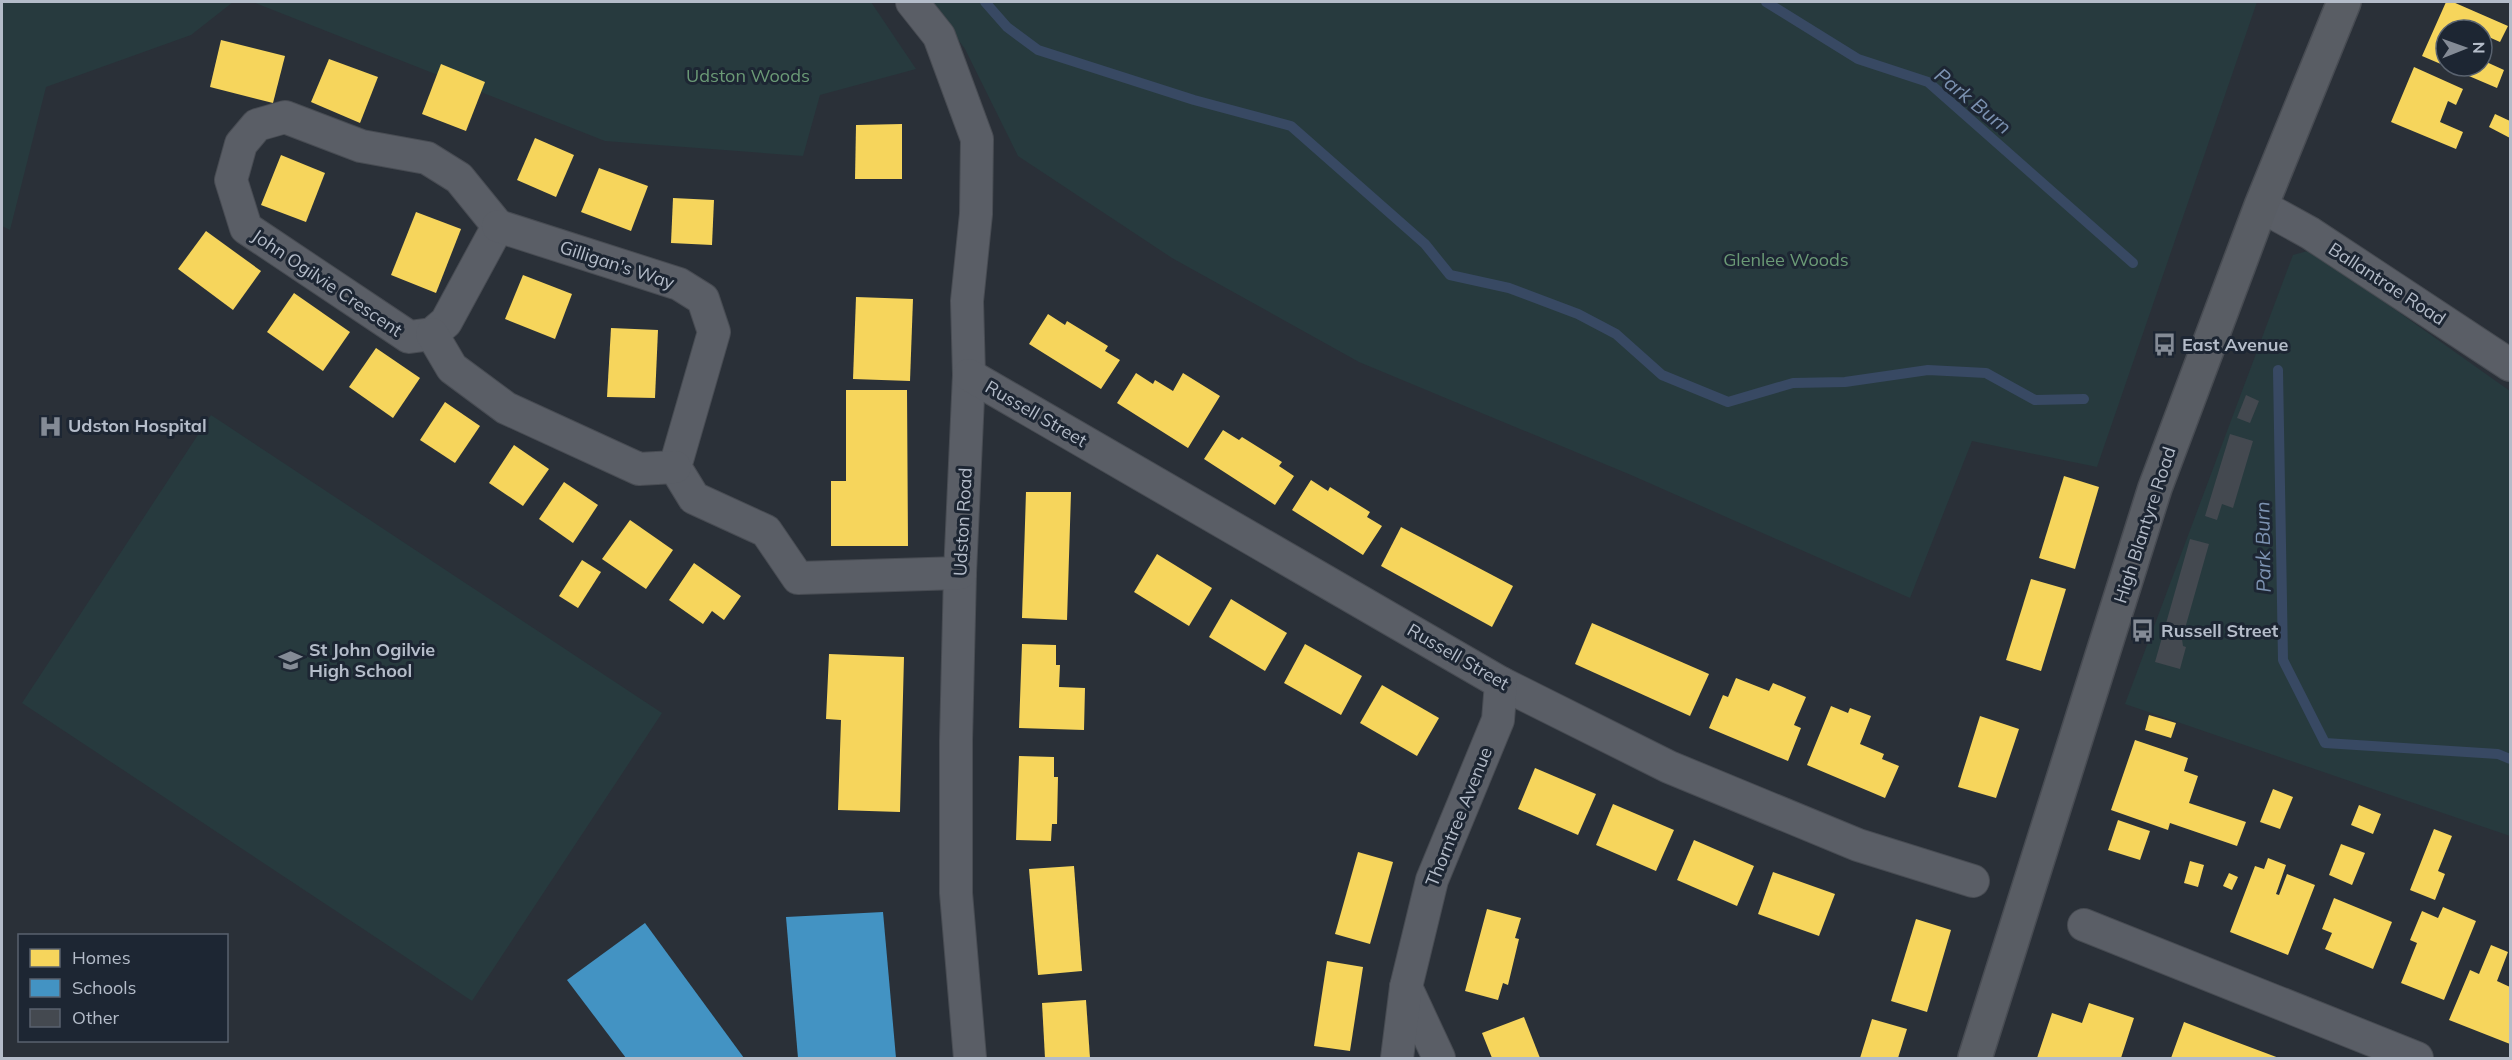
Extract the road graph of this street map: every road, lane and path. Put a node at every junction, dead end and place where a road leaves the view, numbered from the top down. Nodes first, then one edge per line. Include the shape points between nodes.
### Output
1 (912, 2) edge
2 (2344, 2) edge
3 (2260, 206) junction
4 (498, 226) junction
5 (432, 334) junction
6 (2511, 365) edge
7 (969, 375) junction
8 (675, 467) junction
9 (960, 573) junction
10 (1501, 683) junction
11 (1973, 881) dead end
12 (2084, 925) dead end
13 (1406, 987) junction
14 (970, 1059) edge
15 (1397, 1059) edge
16 (1439, 1059) edge
17 (1975, 1059) edge
18 (2417, 1059) edge

1 - 7 street, Udston Road via 939,36 977,139 976,214 967,301
2 - 3 main road, High Blantyre Road
3 - 6 street, Ballantrae Road via 2310,233
3 - 17 main road, High Blantyre Road via 2155,488
4 - 5 street via 446,322
4 - 5 street, John Ogilvie Crescent via 459,178 427,158 361,146 285,117 257,125 241,144 231,180 246,228 409,338
4 - 8 street, Gilligan's Way via 679,284 703,299 714,332
5 - 8 street via 452,368 506,408 639,469
7 - 9 street, Udston Road
7 - 10 street, Russell Street
8 - 9 street via 694,498 766,531 798,578
9 - 14 street, Udston Road via 956,893
10 - 11 street, Russell Street via 1669,767 1858,845
10 - 13 street, Thorntree Avenue via 1498,720 1432,880
12 - 18 street
13 - 15 street, Thorntree Avenue
13 - 16 street

